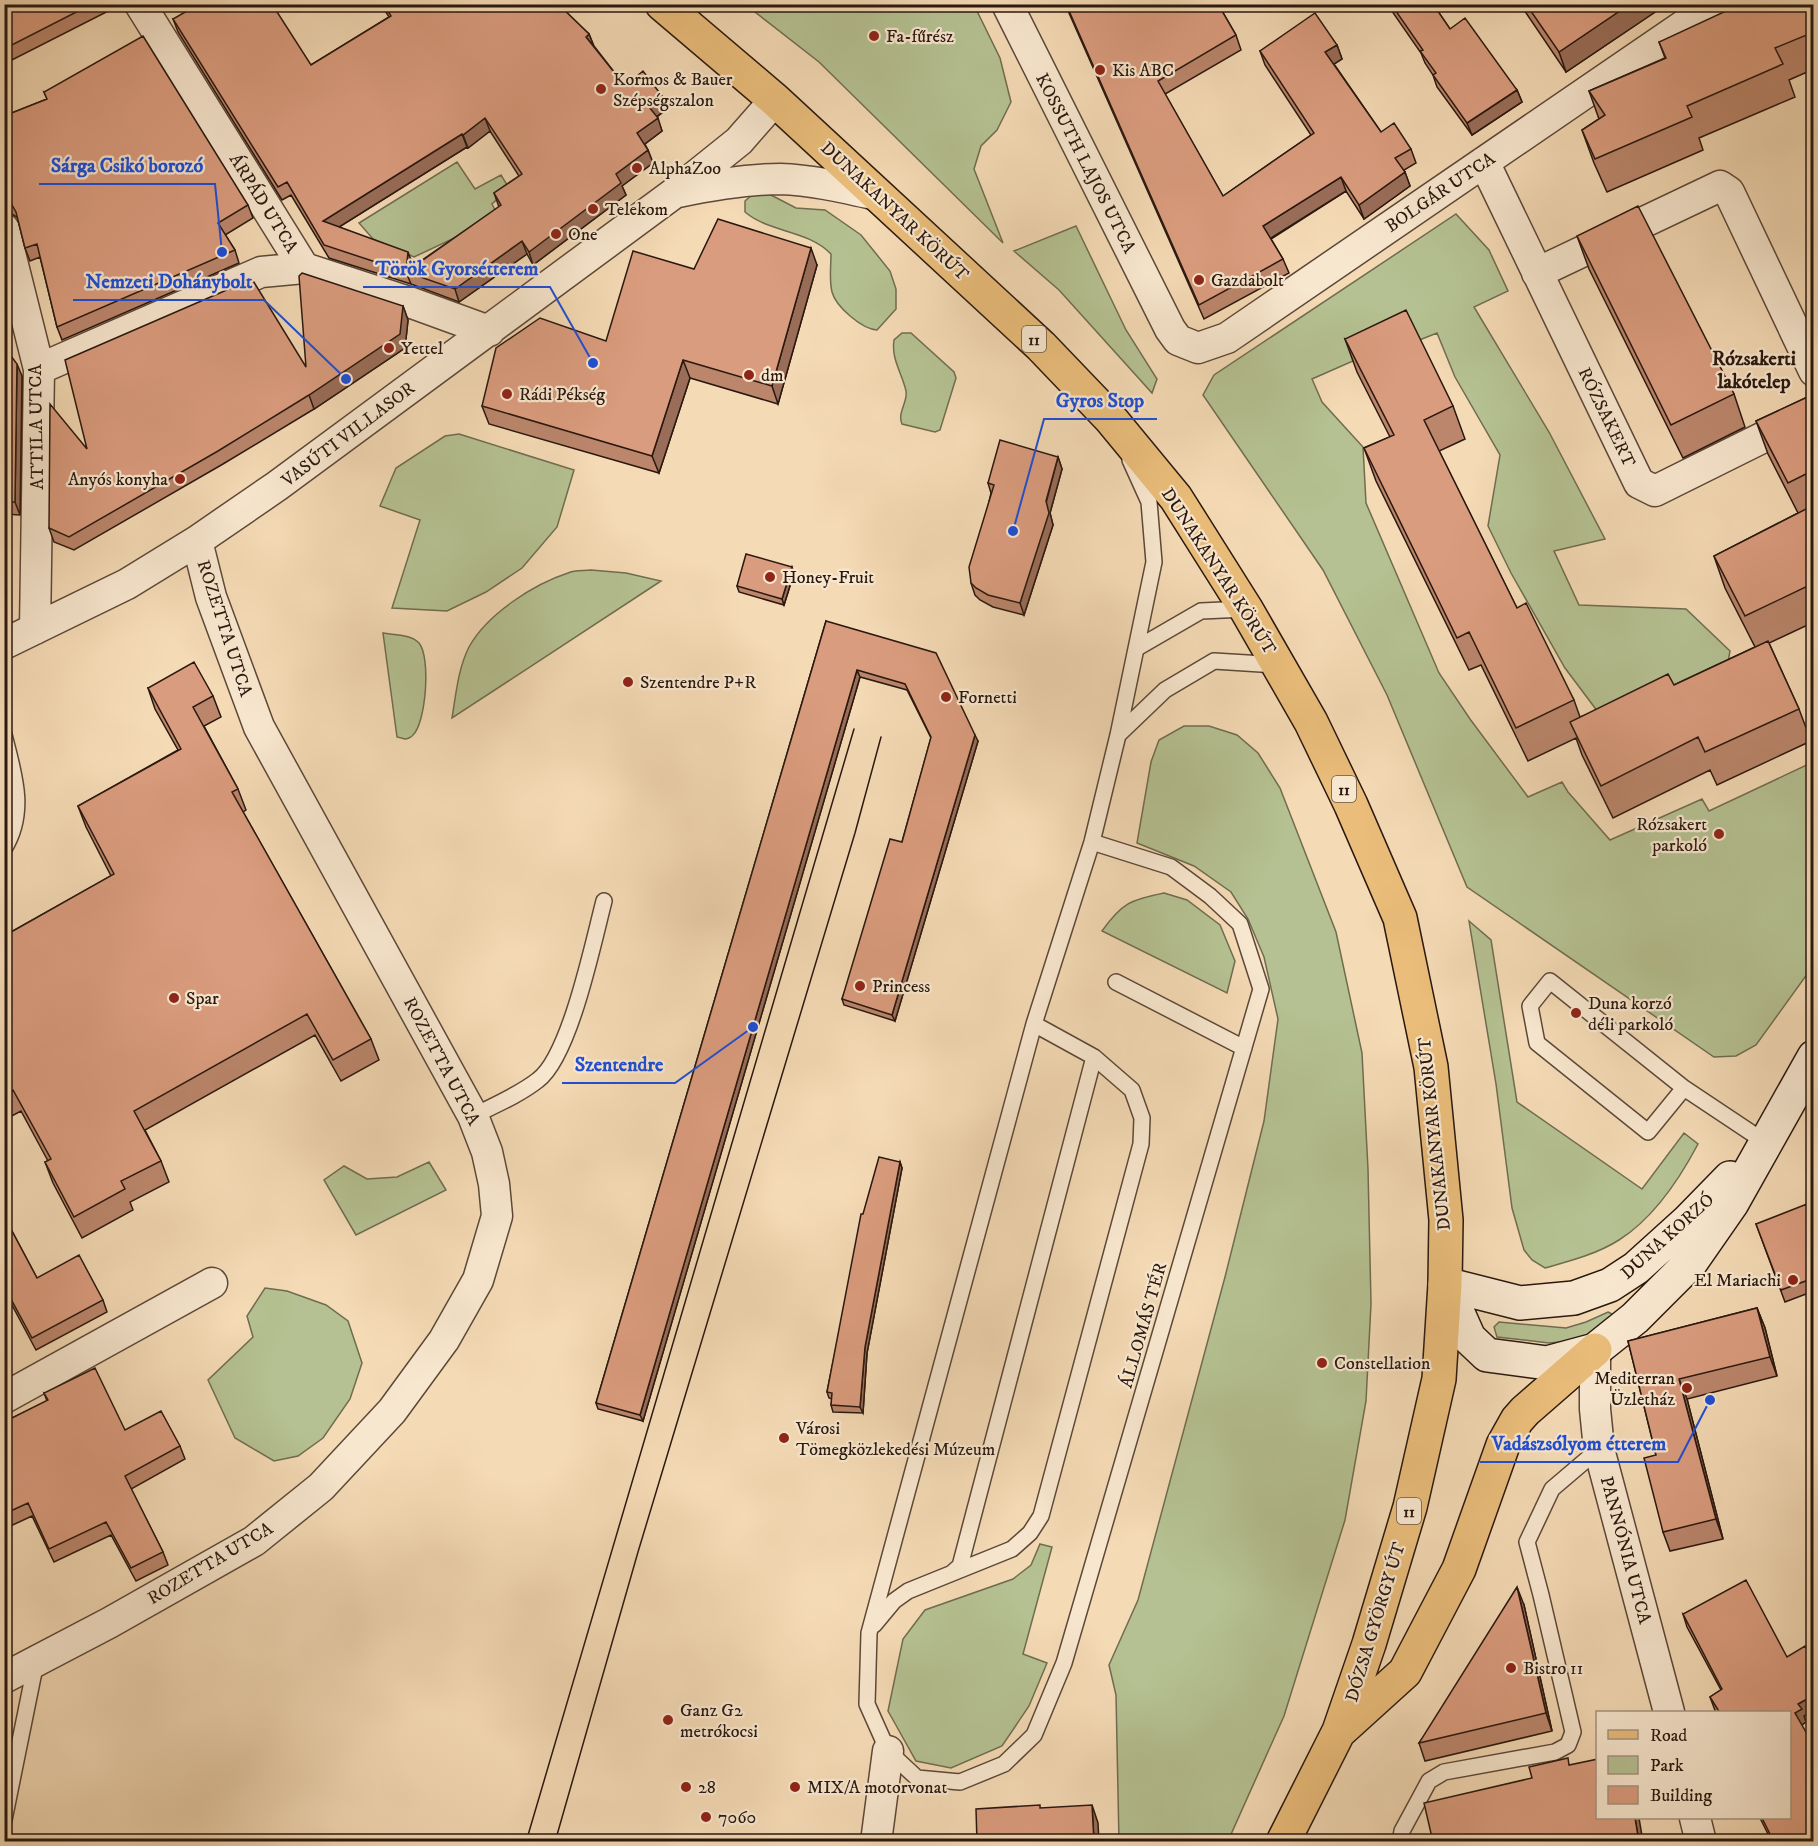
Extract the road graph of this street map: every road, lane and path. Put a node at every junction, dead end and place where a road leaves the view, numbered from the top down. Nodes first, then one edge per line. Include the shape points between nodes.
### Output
1 (140, 4) edge
2 (662, 4) edge
3 (1007, 4) edge
4 (1715, 4) edge
5 (775, 100) junction
6 (1484, 162) junction
7 (673, 194) junction
8 (877, 195) junction
9 (4, 229) edge
10 (304, 268) junction
11 (1537, 273) junction
12 (1166, 321) joint
13 (489, 331) junction
14 (39, 369) junction
15 (1814, 371) edge
16 (1814, 412) edge
17 (1110, 418) junction
18 (197, 541) junction
19 (1246, 609) junction
20 (35, 629) junction
21 (4, 644) edge
22 (1137, 648) junction
23 (1279, 665) junction
24 (4, 735) edge
25 (1118, 735) junction
26 (1092, 842) junction
27 (4, 849) edge
28 (604, 902) dead end
29 (1116, 982) dead end
30 (1034, 1024) junction
31 (1244, 1048) junction
32 (1094, 1057) junction
33 (1814, 1057) edge
34 (1684, 1088) junction
35 (473, 1116) junction
36 (1765, 1142) junction
37 (212, 1283) dead end
38 (1444, 1284) junction
39 (1595, 1350) junction
40 (4, 1398) edge
41 (1599, 1449) junction
42 (946, 1575) junction
43 (869, 1633) junction
44 (36, 1662) junction
45 (4, 1678) edge
46 (1668, 1711) edge
47 (1340, 1731) junction
48 (888, 1751) junction
49 (1695, 1819) edge
50 (4, 1820) edge
51 (876, 1842) edge
52 (1283, 1842) edge
53 (1400, 1842) edge
54 (1701, 1842) edge

1 - 10 street, ÁRPÁD UTCA
2 - 5 main road, DUNAKANYAR KÖRÚT / 11
3 - 12 street, KOSSUTH LAJOS UTCA
4 - 6 street, BOLGÁR UTCA
5 - 7 street, VASÚTI VILLASOR via 739,141
5 - 8 main road, DUNAKANYAR KÖRÚT / 11
6 - 11 street, RÓZSAKERT
6 - 12 street, BOLGÁR UTCA via 1227,338 1198,348 1178,340
7 - 8 street, VASÚTI VILLASOR via 724,183 782,179
7 - 13 street, VASÚTI VILLASOR
8 - 17 main road, DUNAKANYAR KÖRÚT / 11 via 1041,346
9 - 14 street, ATTILA UTCA
10 - 13 street, ÁRPÁD UTCA
10 - 14 street via 261,272
11 - 15 street via 1720,186 1729,192
11 - 16 street, RÓZSAKERT via 1640,483 1655,491
13 - 18 street, VASÚTI VILLASOR
14 - 20 street, ATTILA UTCA
17 - 19 main road, DUNAKANYAR KÖRÚT / 11 via 1176,498
17 - 22 lane via 1149,502 1154,562
18 - 20 street, VASÚTI VILLASOR via 127,584
18 - 35 street, ROZETTA UTCA via 211,597 259,727
19 - 22 lane via 1201,611
19 - 23 main road, DUNAKANYAR KÖRÚT / 11
20 - 21 street, VASÚTI VILLASOR
22 - 25 lane
23 - 25 lane via 1215,661 1165,690
23 - 38 main road, DUNAKANYAR KÖRÚT / 11 via 1311,722 1401,918 1431,1067 1446,1220
24 - 27 lane via 18,788 17,817
25 - 26 lane
26 - 30 lane
26 - 31 lane, ÁLLOMÁS TÉR via 1171,867 1240,924 1261,989
28 - 35 lane via 570,1026 553,1064 538,1080
29 - 31 lane
30 - 32 lane
30 - 43 lane
31 - 48 lane, ÁLLOMÁS TÉR via 1064,1663 1034,1735 1004,1764 960,1782 917,1778
32 - 42 lane via 960,1566
32 - 42 lane via 1132,1090 1142,1118 1141,1143 1041,1516 1012,1549
33 - 36 street, DUNA KORZÓ
34 - 34 lane via 1648,1132 1536,1042 1530,1006 1550,981
34 - 36 lane
35 - 44 street, ROZETTA UTCA via 487,1152 497,1216 478,1280 444,1340 392,1411 321,1487 254,1541
36 - 38 street, DUNA KORZÓ via 1688,1221 1636,1268 1610,1285 1574,1298 1520,1303
36 - 39 street, DUNA KORZÓ via 1732,1203 1691,1262 1635,1318
37 - 40 street
38 - 39 street, DUNA KORZÓ via 1469,1338 1487,1355 1547,1363
38 - 47 main road, DÓZSA GYÖRGY ÚT / 11 via 1439,1379 1410,1507
39 - 41 street, PANNÓNIA UTCA
39 - 47 main road via 1517,1420 1503,1445 1459,1569 1405,1672
41 - 46 street, PANNÓNIA UTCA
41 - 53 lane via 1552,1489 1527,1542 1573,1732 1568,1745 1555,1752 1444,1772 1429,1781
42 - 43 lane via 894,1601
43 - 48 lane via 867,1704
44 - 45 street, ROZETTA UTCA
44 - 50 lane
47 - 52 main road, DÓZSA GYÖRGY ÚT / 11
48 - 51 street
49 - 54 street

